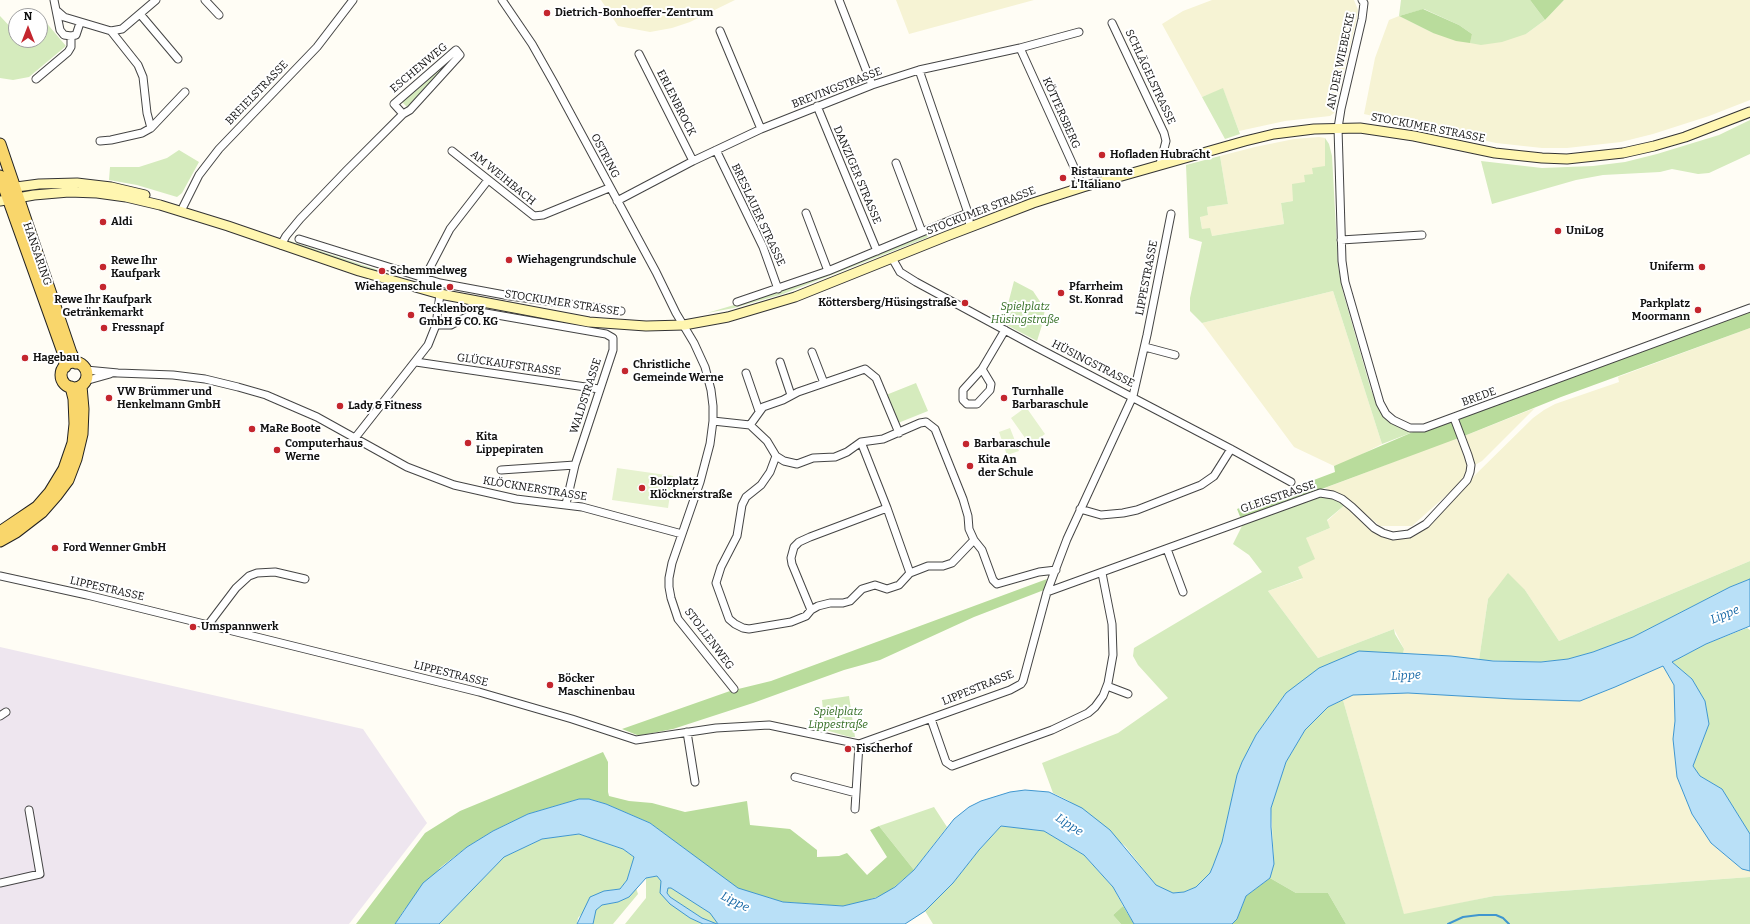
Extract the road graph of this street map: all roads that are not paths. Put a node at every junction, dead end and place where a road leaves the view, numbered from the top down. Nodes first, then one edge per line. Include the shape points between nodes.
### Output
1 (54, 0) edge
2 (156, 0) edge
3 (205, 0) edge
4 (353, 0) edge
5 (502, 0) edge
6 (839, 0) edge
7 (1364, 1) edge
8 (56, 10) junction
9 (140, 14) junction
10 (219, 15) dead end
11 (80, 23) junction
12 (1112, 23) dead end
13 (111, 31) junction
14 (720, 31) dead end
15 (1079, 32) dead end
16 (71, 36) junction
17 (1020, 48) junction
18 (639, 54) dead end
19 (178, 59) dead end
20 (919, 70) junction
21 (36, 79) dead end
22 (872, 85) junction
23 (185, 92) dead end
24 (816, 106) junction
25 (1750, 112) edge
26 (403, 114) junction
27 (151, 128) junction
28 (1338, 128) junction
29 (761, 129) junction
30 (100, 141) dead end
31 (0, 144) edge
32 (716, 150) junction
33 (452, 151) dead end
34 (693, 161) junction
35 (896, 163) dead end
36 (1160, 164) junction
37 (0, 176) edge
38 (488, 180) junction
39 (1083, 187) junction
40 (610, 188) junction
41 (8, 194) edge
42 (617, 201) junction
43 (183, 207) junction
44 (806, 213) dead end
45 (968, 214) junction
46 (1171, 214) dead end
47 (228, 226) junction
48 (970, 227) junction
49 (922, 232) junction
50 (1422, 236) dead end
51 (299, 239) dead end
52 (1341, 240) junction
53 (281, 245) junction
54 (877, 251) junction
55 (892, 258) junction
56 (828, 271) junction
57 (424, 278) junction
58 (778, 289) junction
59 (440, 294) junction
60 (737, 302) dead end
61 (1750, 308) edge
62 (621, 311) dead end
63 (436, 325) junction
64 (684, 325) junction
65 (1005, 330) junction
66 (610, 335) joint
67 (1145, 347) junction
68 (812, 352) dead end
69 (1175, 355) dead end
70 (416, 362) junction
71 (780, 362) dead end
72 (76, 363) junction
73 (65, 367) junction
74 (982, 369) junction
75 (118, 373) junction
76 (746, 373) dead end
77 (81, 381) junction
78 (824, 383) junction
79 (600, 389) junction
80 (791, 395) junction
81 (1133, 396) junction
82 (759, 411) junction
83 (1454, 418) junction
84 (713, 421) junction
85 (750, 425) junction
86 (899, 433) junction
87 (355, 438) junction
88 (861, 442) junction
89 (1231, 449) junction
90 (776, 456) junction
91 (575, 465) junction
92 (501, 470) dead end
93 (1291, 482) dead end
94 (566, 504) junction
95 (887, 508) junction
96 (1080, 509) junction
97 (0, 532) edge
98 (682, 534) junction
99 (0, 540) edge
100 (974, 540) junction
101 (1167, 549) junction
102 (1056, 570) junction
103 (910, 573) junction
104 (1102, 573) junction
105 (0, 576) edge
106 (305, 579) dead end
107 (1047, 592) junction
108 (1183, 592) dead end
109 (811, 610) junction
110 (208, 626) junction
111 (1107, 686) junction
112 (734, 689) dead end
113 (1128, 694) dead end
114 (931, 719) junction
115 (687, 732) junction
116 (859, 744) junction
117 (795, 777) dead end
118 (695, 782) dead end
119 (856, 793) junction
120 (855, 809) dead end
121 (29, 810) dead end
122 (0, 883) edge

1 - 8 street
2 - 9 street
3 - 10 street
4 - 43 street, BREIELSTRASSE via 316,47 219,148 199,175
5 - 40 street, OSTRING via 532,44
6 - 22 street
7 - 28 street, AN DER WIEBECKE
8 - 11 street via 64,17
8 - 16 street via 60,30 64,35
9 - 13 street via 122,29
9 - 19 street
11 - 13 street
11 - 16 street via 76,35
12 - 36 street, SCHLÄGELSTRASSE via 1164,133 1166,141
13 - 27 street via 138,65 143,77 146,113
14 - 29 street
15 - 17 street, BREVINGSTRASSE
16 - 21 street via 71,47 68,52
17 - 20 street, BREVINGSTRASSE
17 - 39 street, KÖTTERSBERG
18 - 34 street, ERLENBROCK
20 - 22 street, BREVINGSTRASSE
20 - 45 street
22 - 24 street, BREVINGSTRASSE
23 - 27 street
24 - 29 street, BREVINGSTRASSE
24 - 54 street, DANZIGER STRASSE
25 - 28 main road, STOCKUMER STRASSE via 1654,146 1623,153 1567,159 1515,156 1387,131
26 - 26 street, ESCHENWEG via 394,104 456,50 460,55 410,110
26 - 53 street, ESCHENWEG via 300,219
27 - 30 street via 142,133
28 - 36 main road, STOCKUMER STRASSE via 1274,134
28 - 52 street, BREDE
29 - 32 street, BREVINGSTRASSE
31 - 41 main road, HANSARING
32 - 34 street, BREVINGSTRASSE
32 - 58 street, BRESLAUER STRASSE via 763,247
33 - 38 street, AM WEIHBACH
34 - 42 street, BREVINGSTRASSE
35 - 49 street, STOCKUMER STRASSE
36 - 39 main road, STOCKUMER STRASSE
37 - 41 main road, HANSARING
38 - 40 street, AM WEIHBACH via 534,216
38 - 57 street via 450,229
39 - 48 main road, STOCKUMER STRASSE
40 - 42 street, OSTRING
41 - 43 main road, STOCKUMER STRASSE via 67,182 122,189
41 - 47 main road, STOCKUMER STRASSE via 110,194 160,205
41 - 72 main road, HANSARING
41 - 73 main road, HANSARING via 64,355
42 - 64 street, OSTRING
43 - 47 main road, STOCKUMER STRASSE
44 - 56 street
45 - 48 street
45 - 49 street, STOCKUMER STRASSE
46 - 67 street, LIPPESTRASSE
47 - 53 main road, STOCKUMER STRASSE
48 - 55 main road, STOCKUMER STRASSE
49 - 54 street, STOCKUMER STRASSE
50 - 52 street
51 - 57 street, STOCKUMER STRASSE
52 - 83 street, BREDE via 1345,282 1380,403 1386,414 1410,428 1424,428
53 - 59 main road, STOCKUMER STRASSE
54 - 56 street, STOCKUMER STRASSE
55 - 64 main road, STOCKUMER STRASSE via 782,302 728,317
55 - 65 street, HÜSINGSTRASSE via 900,272
56 - 58 street, STOCKUMER STRASSE
57 - 62 street, STOCKUMER STRASSE via 473,290
58 - 60 street, STOCKUMER STRASSE
59 - 63 street
59 - 64 main road, STOCKUMER STRASSE via 589,322 646,326
61 - 83 street, BREDE
63 - 66 street, STOCKUMER STRASSE via 451,325 480,312
63 - 70 street via 430,341
64 - 84 street, STOLLENWEG via 708,377
65 - 74 street
65 - 81 street, HÜSINGSTRASSE
66 - 79 street, WALDSTRASSE via 614,346
67 - 69 street
67 - 81 street, LIPPESTRASSE
68 - 78 street
70 - 79 street, GLÜCKAUFSTRASSE
70 - 87 street
71 - 80 street
72 - 73 main road via 70,363
72 - 77 main road via 81,365
73 - 77 main road, HANSARING via 62,374 65,384
74 - 74 street via 963,390 963,400 967,404 977,404 990,390 991,384
75 - 77 street, KLÖCKNERSTRASSE
75 - 77 street, KLÖCKNERSTRASSE
75 - 87 street, KLÖCKNERSTRASSE via 173,375 206,379 238,387 299,409
76 - 82 street
77 - 97 main road, HANSARING via 74,399 73,443 64,469 37,507
77 - 99 main road, HANSARING via 82,434 68,480 42,512 16,532
78 - 80 street
78 - 86 street via 860,369 869,371 876,378
79 - 91 street, WALDSTRASSE
80 - 82 street
81 - 89 street, HÜSINGSTRASSE
81 - 96 street, LIPPESTRASSE
82 - 85 street
83 - 101 street, GLEISSTRASSE via 1471,465 1467,480 1426,524 1409,534 1393,536 1383,533 1342,499 1333,494 1320,493
84 - 85 street
84 - 98 street, STOLLENWEG via 706,464
85 - 90 street via 767,441
86 - 88 street via 883,439
86 - 100 street via 926,422 935,428 963,499
87 - 94 street, KLÖCKNERSTRASSE via 407,467 454,485 516,499
88 - 90 street via 835,457 813,458 797,464
88 - 95 street
89 - 93 street, HÜSINGSTRASSE
89 - 96 street via 1214,476 1201,484 1137,510 1100,515
90 - 109 street via 770,472 761,485 746,497 742,505 737,536 716,583 729,619 743,628 791,622 806,616
91 - 92 street
91 - 94 street, WALDSTRASSE
94 - 98 street, KLÖCKNERSTRASSE
95 - 103 street
95 - 109 street via 810,537 794,547 792,564
96 - 102 street, LIPPESTRASSE
98 - 112 street, STOLLENWEG via 668,578 674,609 686,630
100 - 102 street via 982,550 993,580 997,584
100 - 103 street via 952,563 928,566
101 - 104 street, GLEISSTRASSE
101 - 108 street
102 - 107 street, LIPPESTRASSE
103 - 109 street via 899,585 888,590 875,585 862,589 850,601 830,603
104 - 107 street, GLEISSTRASSE
104 - 111 street via 1113,635 1113,655
105 - 110 street, LIPPESTRASSE via 88,595
106 - 110 street via 276,572 250,576 236,588
107 - 114 street, LIPPESTRASSE via 1027,672 1021,684
110 - 115 street, LIPPESTRASSE via 479,692 636,740
111 - 113 street
111 - 114 street via 1095,707 1076,719 1040,735 952,766 946,762
114 - 116 street, LIPPESTRASSE
115 - 116 street, LIPPESTRASSE via 775,726
115 - 118 street
116 - 119 street
117 - 119 street
119 - 120 street
121 - 122 street via 40,874

